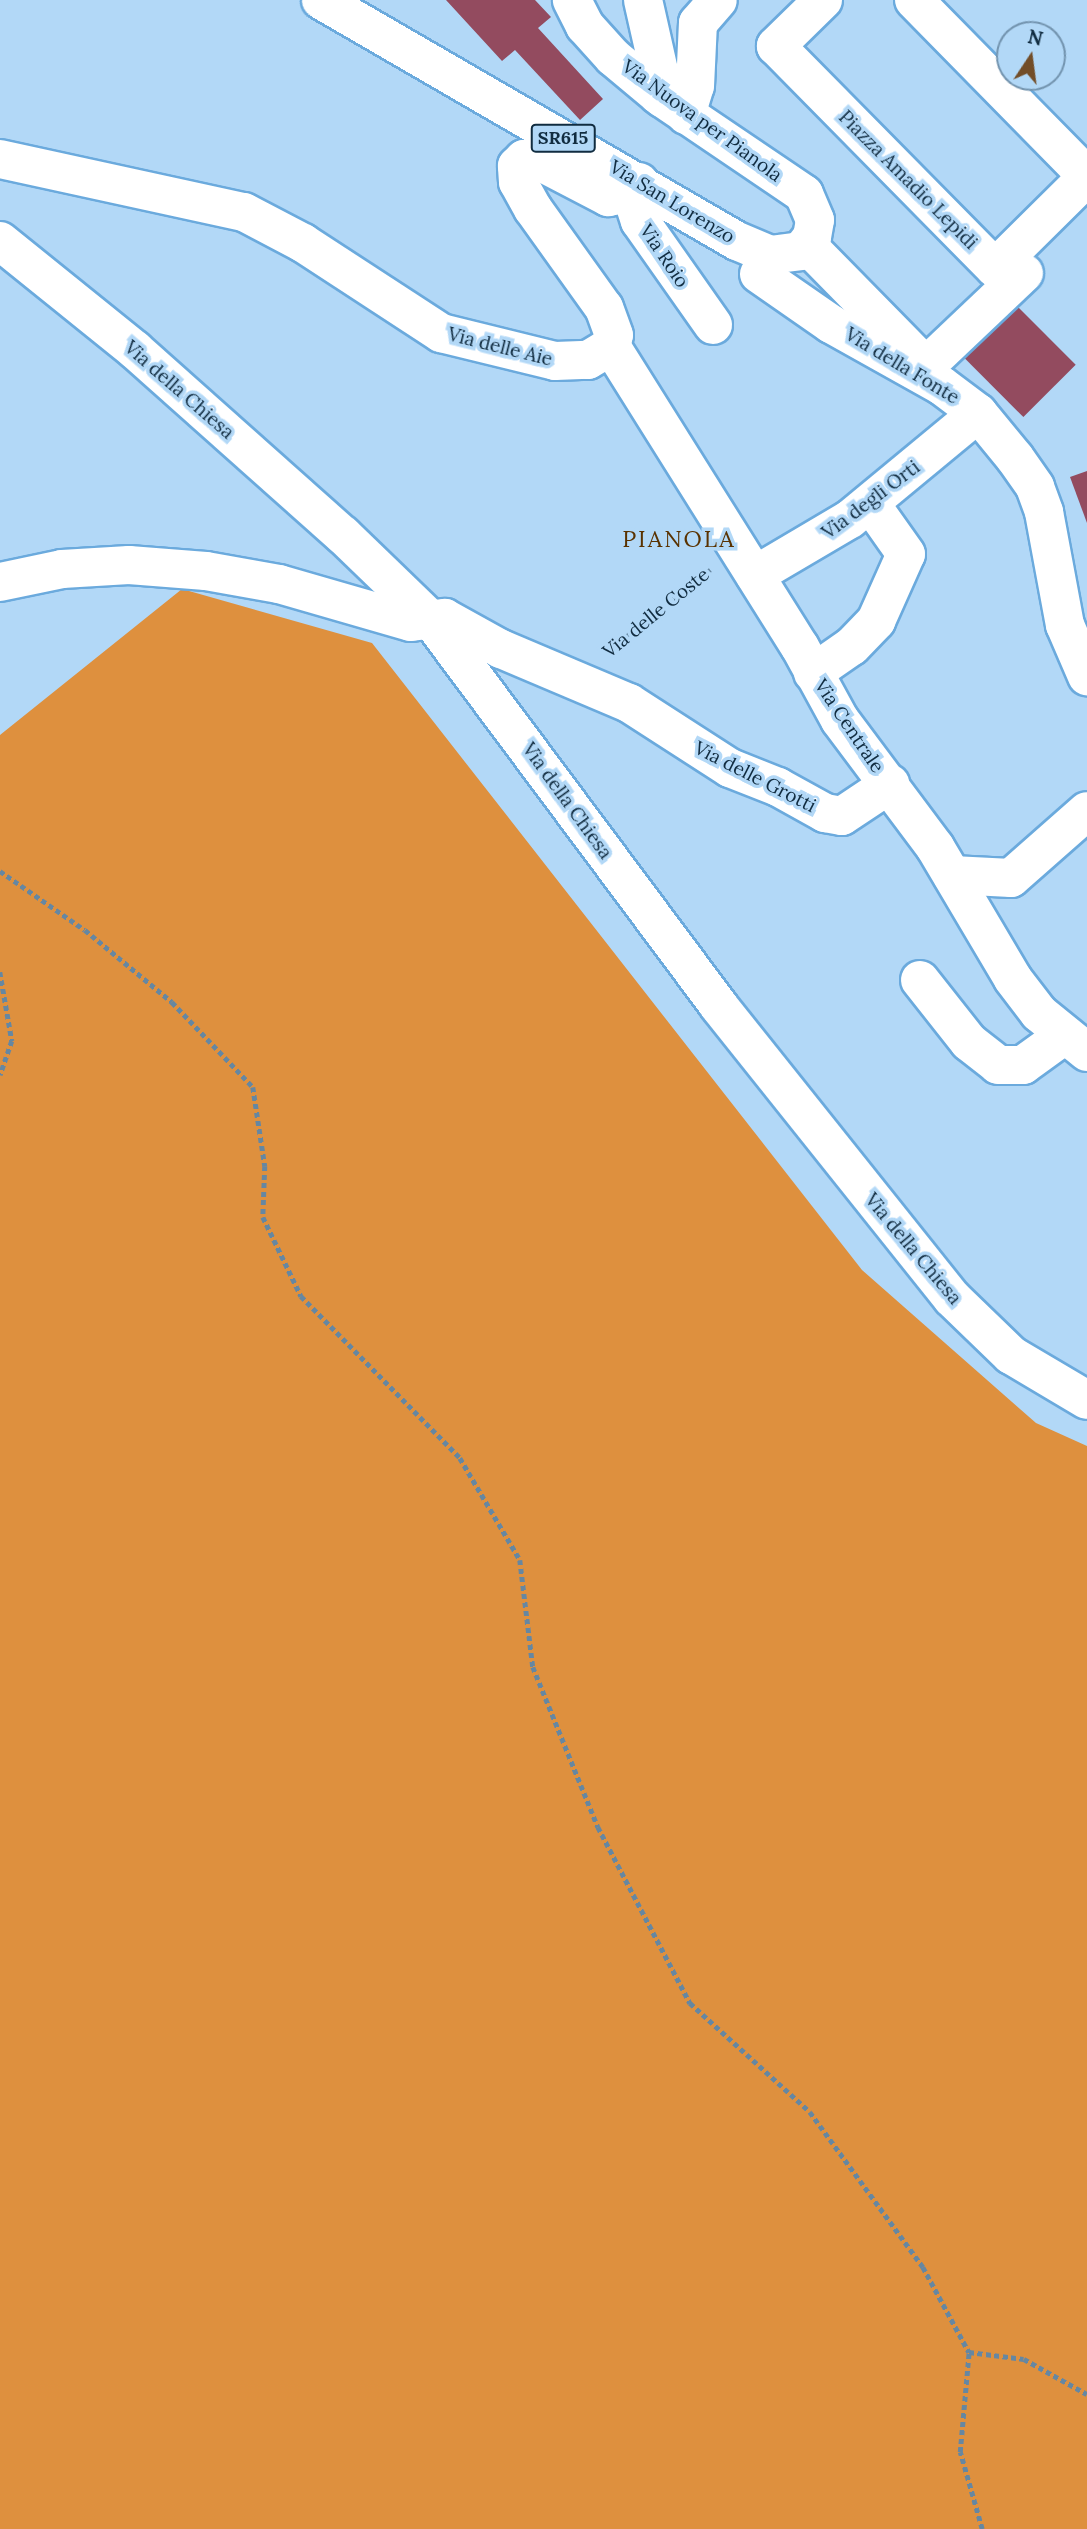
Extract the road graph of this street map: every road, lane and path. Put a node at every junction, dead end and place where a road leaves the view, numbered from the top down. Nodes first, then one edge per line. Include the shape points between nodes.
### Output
1 (321, 0) edge
2 (572, 0) edge
3 (643, 0) edge
4 (718, 0) edge
5 (914, 0) edge
6 (818, 2) edge
7 (672, 105) junction
8 (0, 159) edge
9 (1087, 177) edge
10 (636, 187) junction
11 (0, 241) edge
12 (807, 244) junction
13 (1024, 273) dead end
14 (759, 274) dead end
15 (713, 325) dead end
16 (611, 346) junction
17 (934, 376) junction
18 (978, 413) junction
19 (870, 503) junction
20 (747, 562) junction
21 (0, 582) edge
22 (432, 621) junction
23 (813, 673) junction
24 (1087, 676) edge
25 (585, 684) junction
26 (890, 784) junction
27 (1087, 811) edge
28 (0, 871) edge
29 (952, 875) junction
30 (0, 972) edge
31 (920, 980) dead end
32 (1075, 1044) edge
33 (0, 1075) edge
34 (1087, 1400) edge
35 (969, 2352) junction
36 (1087, 2394) edge
37 (982, 2529) edge

1 - 10 street, Via San Lorenzo / SR615
2 - 7 street, Via Nuova per Pianola via 597,42
3 - 7 street
4 - 7 street via 698,23 695,86
5 - 9 street, Piazza Amadio Lepidi
6 - 9 street, Piazza Amadio Lepidi via 776,46 995,268
7 - 12 street, Via Nuova per Pianola via 804,194 816,220
8 - 16 street, Via delle Aie via 244,212 303,243 413,319 472,344 575,362
10 - 12 street, Via San Lorenzo / SR615 via 756,251 782,256
10 - 15 street, Via Roio via 640,221
10 - 16 street via 608,197 533,158 520,161 516,170 533,209 604,308 614,335
11 - 22 street, Via della Chiesa via 135,350 352,543
12 - 17 street
13 - 17 street
14 - 17 street, Via della Fonte via 831,324
16 - 20 street, Via Centrale
17 - 18 street, Via della Fonte
18 - 19 street, Via degli Orti
18 - 24 street, Via della Fonte via 1035,487 1065,625
19 - 20 street, Via degli Orti via 812,544
19 - 23 street via 906,554 876,621 852,646
20 - 23 street, Via Centrale
20 - 25 path, Via delle Coste via 599,658
21 - 22 street via 62,569 129,565 206,571 279,584 387,617
22 - 25 street via 451,620 491,645
22 - 34 street, Via della Chiesa via 718,1005 952,1297 1012,1355
23 - 26 street, Via Centrale via 840,720
25 - 26 street, Via delle Grotti via 629,703 730,768 825,813 842,816
26 - 29 street, Via Centrale
27 - 29 street via 1011,878
28 - 35 path via 85,930 172,1002 253,1087 265,1166 262,1217 301,1296 460,1458 520,1560 533,1667 598,1827 690,2003 810,2112 923,2267
29 - 32 street, Via Centrale via 1013,979
30 - 33 path via 12,1041
31 - 32 street via 960,1033 998,1065 1023,1065
35 - 36 path via 1024,2359
35 - 37 path via 960,2452

